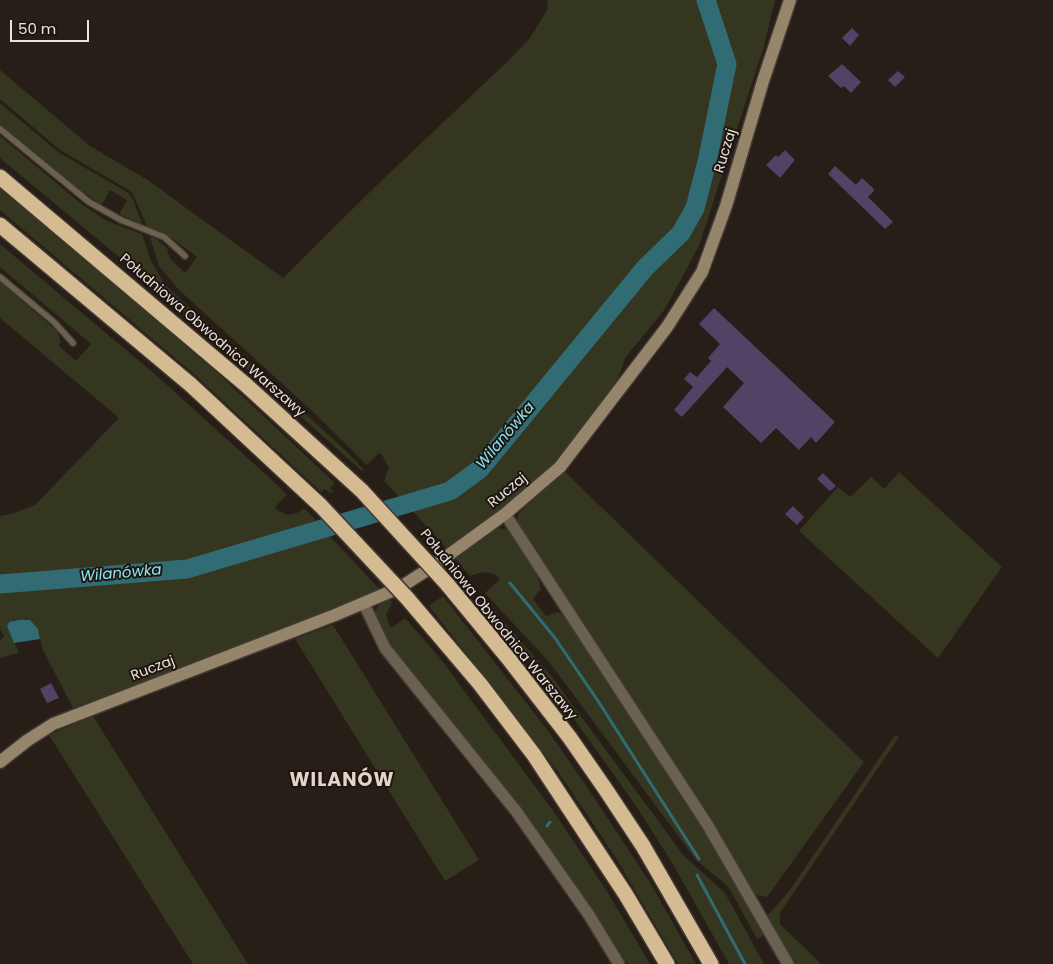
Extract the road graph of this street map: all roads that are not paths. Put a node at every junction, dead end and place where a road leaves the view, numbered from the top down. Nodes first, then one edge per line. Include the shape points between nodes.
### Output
1 (790, 0) edge
2 (0, 129) edge
3 (0, 177) edge
4 (0, 224) edge
5 (184, 256) dead end
6 (0, 276) edge
7 (73, 343) dead end
8 (505, 514) junction
9 (364, 604) junction
10 (0, 762) edge
11 (619, 964) edge
12 (667, 964) edge
13 (710, 964) edge
14 (788, 964) edge

1 - 8 street, Ruczaj via 726,206 691,293 573,453
2 - 5 lane via 89,202 121,220 164,237
3 - 13 highway, Południowa Obwodnica Warszawy, bridge via 246,384 362,491 447,584 570,738 606,790 643,846
4 - 12 highway, bridge via 191,385 321,506 407,598 480,684 534,756 626,895
6 - 7 lane via 54,322
8 - 9 street, Ruczaj via 432,567 399,588
8 - 14 street via 702,816
9 - 10 street, Ruczaj via 53,724
9 - 11 street via 385,648 516,811

